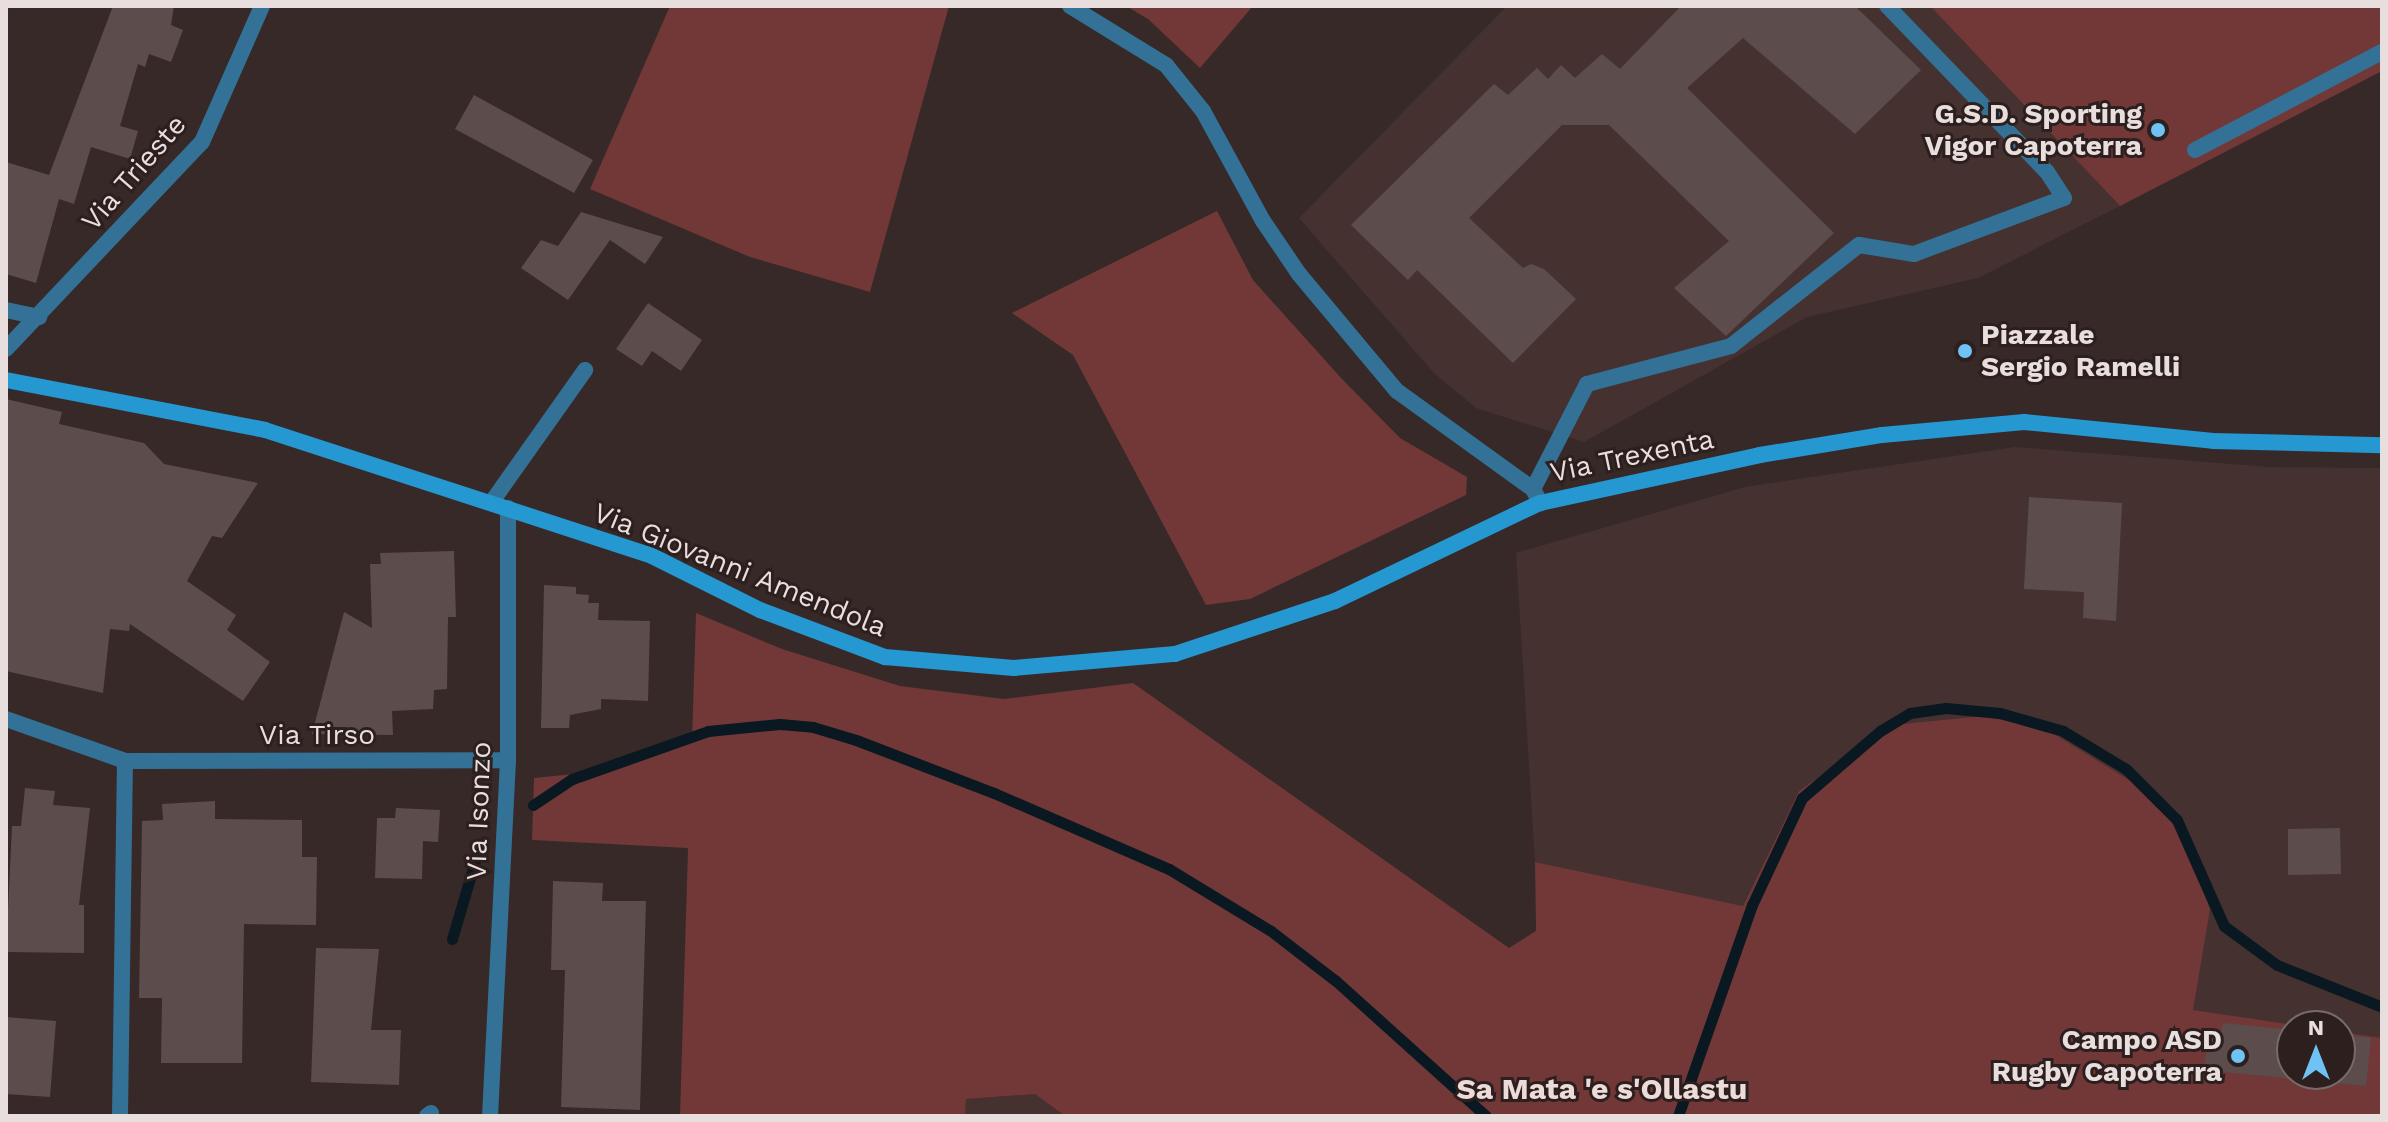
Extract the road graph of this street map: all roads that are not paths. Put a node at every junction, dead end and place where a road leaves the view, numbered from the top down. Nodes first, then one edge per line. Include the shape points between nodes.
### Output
1 (262, 6) edge
2 (1070, 6) edge
3 (1887, 6) edge
4 (2382, 52) edge
5 (2195, 150) dead end
6 (6, 310) edge
7 (39, 317) junction
8 (6, 349) edge
9 (585, 370) dead end
10 (6, 380) edge
11 (2382, 445) edge
12 (1537, 496) junction
13 (500, 505) junction
14 (6, 719) edge
15 (508, 760) junction
16 (125, 761) junction
17 (120, 1116) edge
18 (490, 1116) edge

1 - 7 street, Via Trieste via 202,142
2 - 12 street, Via Trexenta via 1166,65 1203,111 1263,221 1299,274 1397,391
3 - 12 street via 2047,172 2064,198 1914,254 1859,245 1731,346 1587,384
4 - 5 street
6 - 7 street
7 - 8 street, Via Trieste
9 - 13 street
10 - 13 street, Via Giovanni Amendola via 265,430
11 - 12 street, Via Trexenta via 2213,441 2024,422 1882,435
12 - 13 street, Via Giovanni Amendola via 1335,601 1175,654 1014,668 885,657 760,610 652,556
13 - 15 street, Via Isonzo
14 - 16 street, Via Tirso
15 - 16 street, Via Tirso
15 - 18 street, Via Isonzo
16 - 17 street

